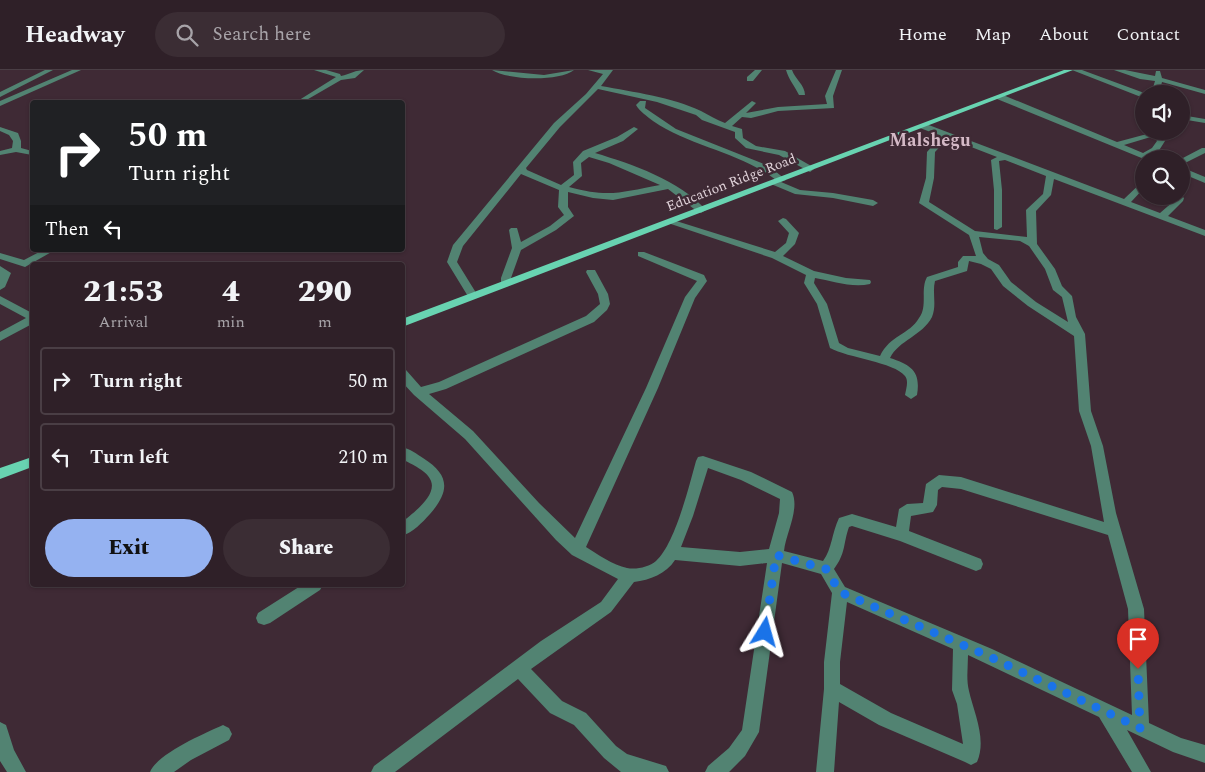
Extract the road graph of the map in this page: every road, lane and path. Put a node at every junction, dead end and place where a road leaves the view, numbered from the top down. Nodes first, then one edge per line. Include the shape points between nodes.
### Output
1 (50, 70) edge
2 (78, 70) edge
3 (317, 70) edge
4 (361, 70) edge
5 (494, 70) edge
6 (571, 70) edge
7 (591, 70) edge
8 (759, 70) edge
9 (789, 70) edge
10 (839, 70) edge
11 (1070, 70) edge
12 (1075, 70) edge
13 (1117, 70) edge
14 (1157, 70) edge
15 (608, 71) edge
16 (338, 74) dead end
17 (750, 79) dead end
18 (1159, 79) junction
19 (49, 82) junction
20 (24, 83) junction
21 (1157, 85) edge
22 (597, 87) junction
23 (1135, 92) edge
24 (1205, 92) edge
25 (802, 93) dead end
26 (2, 94) edge
27 (1000, 97) junction
28 (302, 100) edge
29 (642, 103) dead end
30 (752, 103) dead end
31 (0, 104) edge
32 (740, 115) junction
33 (1190, 118) edge
34 (1205, 121) edge
35 (728, 125) junction
36 (923, 126) junction
37 (0, 129) edge
38 (634, 129) dead end
39 (945, 136) junction
40 (1135, 140) edge
41 (1116, 145) junction
42 (16, 150) junction
43 (1205, 150) edge
44 (1135, 152) edge
45 (30, 153) edge
46 (586, 153) junction
47 (0, 154) edge
48 (1003, 158) junction
49 (1190, 158) edge
50 (522, 168) junction
51 (810, 169) junction
52 (1190, 174) edge
53 (1050, 175) junction
54 (1205, 180) edge
55 (778, 181) junction
56 (670, 186) junction
57 (564, 187) junction
58 (1135, 192) edge
59 (873, 203) dead end
60 (1125, 203) junction
61 (1174, 205) edge
62 (701, 210) junction
63 (1161, 216) junction
64 (783, 221) dead end
65 (670, 222) junction
66 (997, 227) dead end
67 (514, 230) dead end
68 (1205, 233) edge
69 (973, 234) junction
70 (1032, 244) junction
71 (517, 248) junction
72 (46, 252) edge
73 (641, 254) dead end
74 (0, 256) edge
75 (776, 256) junction
76 (984, 261) junction
77 (0, 269) edge
78 (591, 272) dead end
79 (811, 274) junction
80 (866, 282) dead end
81 (506, 284) junction
82 (0, 287) edge
83 (473, 296) junction
84 (0, 299) edge
85 (30, 318) edge
86 (30, 320) edge
87 (405, 322) edge
88 (1079, 334) junction
89 (0, 337) edge
90 (883, 360) junction
91 (405, 377) edge
92 (418, 392) junction
93 (911, 395) dead end
94 (405, 454) edge
95 (30, 463) edge
96 (0, 474) edge
97 (405, 527) edge
98 (1114, 531) junction
99 (902, 535) junction
100 (577, 550) junction
101 (670, 554) junction
102 (776, 555) junction
103 (976, 564) dead end
104 (826, 569) junction
105 (629, 576) junction
106 (312, 587) edge
107 (840, 592) junction
108 (264, 618) dead end
109 (961, 644) junction
110 (519, 668) junction
111 (832, 689) junction
112 (1104, 709) junction
113 (1140, 728) junction
114 (0, 731) edge
115 (223, 734) dead end
116 (1205, 754) edge
117 (630, 767) edge
118 (724, 769) edge
119 (17, 772) edge
120 (158, 772) edge
121 (380, 772) edge
122 (660, 772) edge
123 (825, 772) edge
124 (1142, 772) edge

1 - 20 street
2 - 19 street
3 - 16 street
4 - 28 street via 352,76 339,78
5 - 6 street via 543,77
7 - 15 street
8 - 17 street
9 - 25 street
10 - 32 street via 829,96 829,107 778,109 751,116
11 - 27 main road, Education Ridge Road
12 - 23 street
13 - 18 street
14 - 18 street
15 - 22 street
18 - 21 street
18 - 24 street
19 - 20 street
19 - 31 street
20 - 26 street
22 - 35 street via 659,100
22 - 50 street via 556,125
27 - 36 main road, Education Ridge Road
27 - 41 street
29 - 55 street via 642,109 673,132 766,168
30 - 32 street
32 - 35 street
33 - 34 street
35 - 51 street via 739,131 739,138 748,146 781,153
36 - 39 street
36 - 51 main road, Education Ridge Road
37 - 42 street via 17,136
38 - 46 street via 614,143 598,146
39 - 48 street
39 - 69 street via 931,152 930,178 924,203
40 - 41 street
41 - 44 street
42 - 45 street
42 - 47 street
43 - 49 street
46 - 56 street
46 - 57 street via 577,162 578,176
48 - 53 street
48 - 66 street via 995,160
50 - 57 street via 529,175
50 - 83 street via 458,245 452,262
51 - 55 main road, Education Ridge Road
52 - 54 street
53 - 60 street
53 - 70 street via 1047,195 1031,210
55 - 59 street via 786,189 807,195 828,195
55 - 62 main road, Education Ridge Road
56 - 57 street via 610,198
56 - 62 street
57 - 71 street via 562,200 564,211 569,216
58 - 60 street
60 - 63 street
61 - 63 street
62 - 65 main road, Education Ridge Road
63 - 68 street
64 - 75 street via 794,232 793,242
65 - 75 street
65 - 81 main road, Education Ridge Road
67 - 71 street
69 - 70 street via 1022,238
69 - 76 street via 978,254
70 - 88 street via 1050,269 1057,288 1067,296 1071,317
71 - 81 street
72 - 74 street via 25,264
73 - 100 street via 700,277 702,281 690,297
75 - 79 street
76 - 88 street via 995,267 1021,296
76 - 90 street via 967,258 963,269 931,280 928,284 930,309 925,319 909,334 897,339
77 - 82 street via 6,273
78 - 92 street via 605,304 590,319 442,386
79 - 80 street
79 - 90 street via 809,283 822,304 834,345 848,354
81 - 83 main road, Education Ridge Road
83 - 87 main road, Education Ridge Road
84 - 85 street
86 - 89 street
88 - 98 street via 1085,411 1097,446
90 - 93 street via 912,374 914,386
91 - 92 street
92 - 100 street via 468,435
94 - 97 street via 432,472 438,481 438,490 430,505
95 - 96 main road
98 - 99 street via 961,483 939,481 931,488 928,508 904,513
98 - 113 street via 1136,609
99 - 103 street
99 - 104 street via 852,520 844,522 836,555
100 - 105 street
101 - 102 street via 740,559
101 - 102 street via 703,461 739,473 787,496
101 - 105 street via 657,568
102 - 104 street
102 - 118 street via 750,732 742,748
104 - 107 street
105 - 110 street via 606,608
106 - 108 street
107 - 109 street
107 - 111 street
109 - 111 street via 959,676 974,748 971,756 885,719
109 - 112 street
110 - 117 street via 556,707 580,719 610,752
110 - 121 street
111 - 123 street
112 - 113 street
112 - 124 street
113 - 116 street
114 - 119 street via 6,754
115 - 120 street
117 - 122 street

